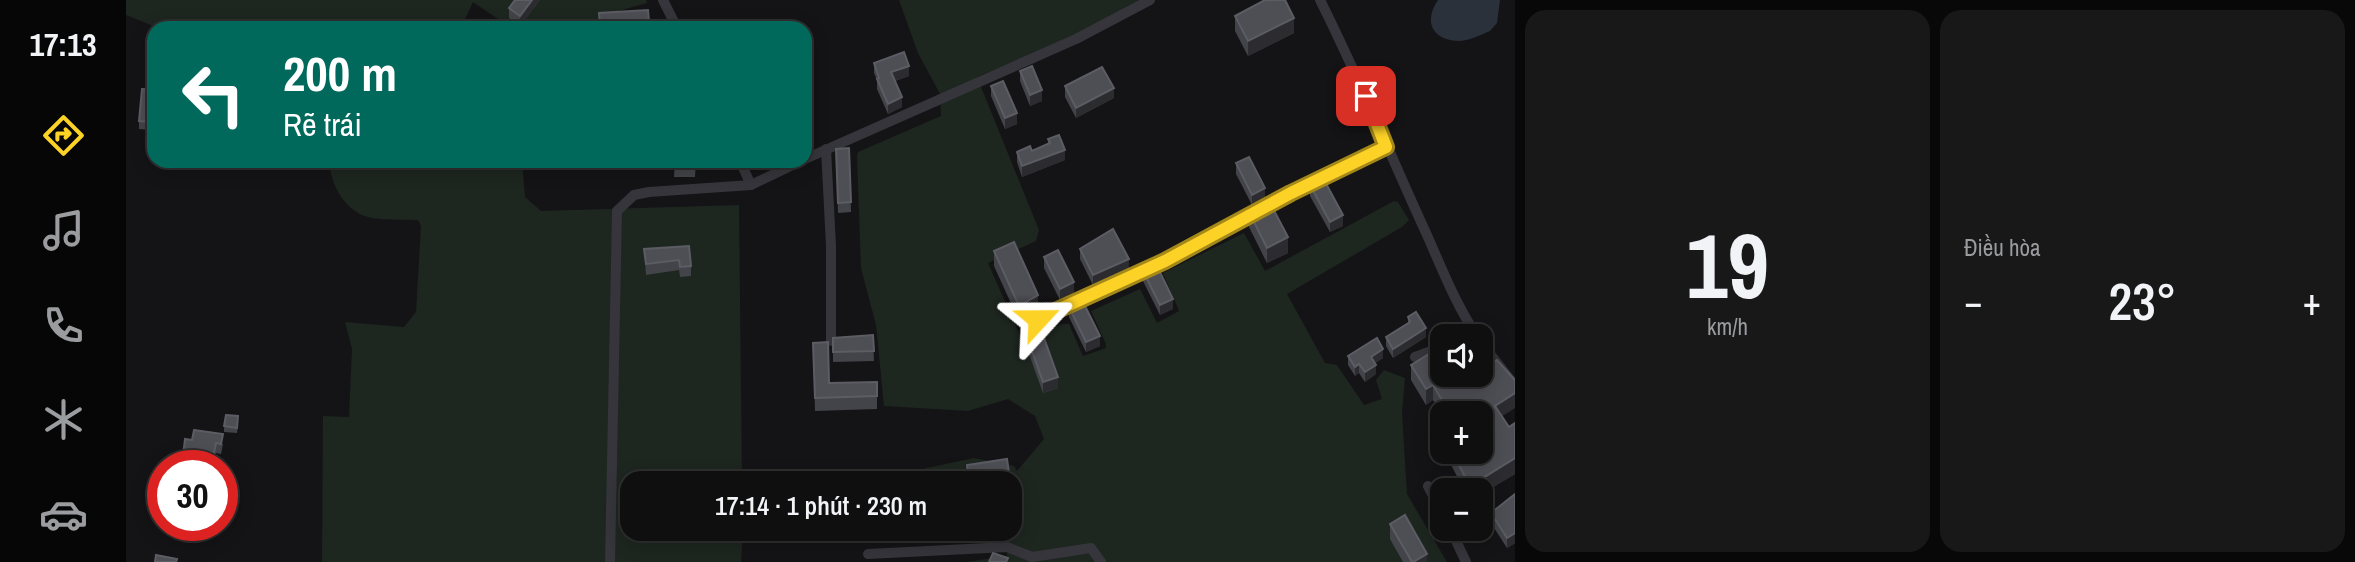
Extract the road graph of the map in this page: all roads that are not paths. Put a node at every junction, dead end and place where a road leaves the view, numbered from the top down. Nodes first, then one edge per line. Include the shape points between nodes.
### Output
1 (663, 0) edge
2 (1150, 0) edge
3 (1320, 0) edge
4 (674, 21) edge
5 (1386, 147) junction
6 (826, 149) junction
7 (812, 156) edge
8 (743, 168) edge
9 (786, 168) edge
10 (751, 185) junction
11 (1038, 319) dead end
12 (1469, 324) edge
13 (831, 341) edge
14 (1430, 351) edge
15 (1415, 357) dead end
16 (1493, 359) edge
17 (1515, 386) edge
18 (1428, 486) dead end
19 (1430, 490) edge
20 (1456, 541) edge
21 (868, 554) dead end
22 (610, 562) edge
23 (1101, 562) edge
24 (1466, 562) edge

1 - 4 street
2 - 6 street via 1076,39
3 - 5 street via 1356,71
5 - 11 street via 1165,261
5 - 12 street
6 - 7 street
6 - 13 street
8 - 10 street
9 - 10 street
10 - 22 street via 649,192 634,195 617,211
14 - 15 street
16 - 17 street
18 - 19 street
20 - 24 street
21 - 23 street via 1007,547 1032,557 1091,548

